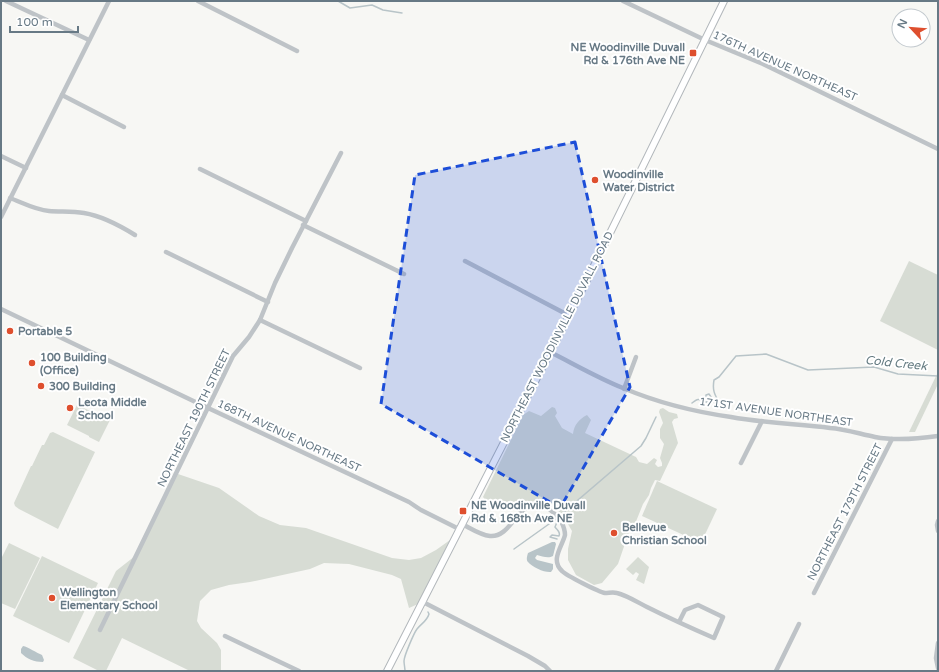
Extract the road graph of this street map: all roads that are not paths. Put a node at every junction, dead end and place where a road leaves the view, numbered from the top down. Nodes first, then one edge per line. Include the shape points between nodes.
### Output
1 (6, 1) edge
2 (109, 1) edge
3 (198, 1) edge
4 (623, 1) edge
5 (724, 1) edge
6 (89, 40) junction
7 (705, 40) junction
8 (297, 51) dead end
9 (62, 96) junction
10 (124, 127) dead end
11 (938, 149) edge
12 (341, 153) dead end
13 (1, 156) edge
14 (26, 168) junction
15 (200, 169) dead end
16 (10, 198) junction
17 (1, 217) edge
18 (304, 223) junction
19 (135, 235) dead end
20 (166, 252) dead end
21 (465, 261) dead end
22 (404, 274) dead end
23 (268, 302) junction
24 (1, 308) edge
25 (568, 315) junction
26 (260, 320) junction
27 (550, 352) junction
28 (636, 357) dead end
29 (360, 368) dead end
30 (624, 389) junction
31 (208, 408) junction
32 (762, 421) junction
33 (938, 436) edge
34 (892, 439) junction
35 (741, 463) dead end
36 (938, 521) edge
37 (461, 526) junction
38 (938, 531) edge
39 (814, 593) dead end
40 (423, 602) junction
41 (679, 622) junction
42 (799, 624) dead end
43 (100, 630) dead end
44 (225, 636) dead end
45 (938, 643) edge
46 (938, 668) edge
47 (299, 671) edge
48 (387, 671) edge
49 (550, 671) edge
50 (776, 671) edge

1 - 6 street
2 - 6 street
3 - 8 street
4 - 7 street, 176TH AVENUE NORTHEAST
5 - 7 main road, NORTHEAST WOODINVILLE DUVALL ROAD
6 - 9 street
7 - 11 street, 176TH AVENUE NORTHEAST via 763,64
7 - 25 main road, NORTHEAST WOODINVILLE DUVALL ROAD
9 - 10 street
9 - 14 street
12 - 18 street, NORTHEAST 190TH STREET
13 - 14 street
14 - 16 street
15 - 18 street
16 - 17 street
16 - 19 street via 48,211 83,212 98,216
18 - 22 street
18 - 23 street, NORTHEAST 190TH STREET
20 - 23 street
21 - 25 street
23 - 26 street, NORTHEAST 190TH STREET
24 - 31 street, 168TH AVENUE NORTHEAST
25 - 27 main road, NORTHEAST WOODINVILLE DUVALL ROAD
26 - 29 street
26 - 31 street, NORTHEAST 190TH STREET via 233,356
27 - 30 street, 171ST AVENUE NORTHEAST
27 - 37 main road, NORTHEAST WOODINVILLE DUVALL ROAD
28 - 30 street
30 - 32 street, 171ST AVENUE NORTHEAST via 686,408 731,418
31 - 37 street, 168TH AVENUE NORTHEAST via 409,502 421,510
31 - 43 street, NORTHEAST 190TH STREET
32 - 34 street, 171ST AVENUE NORTHEAST via 833,428
32 - 35 street
33 - 34 street, 171ST AVENUE NORTHEAST
34 - 39 street, NORTHEAST 179TH STREET
36 - 38 street
37 - 40 main road, NORTHEAST WOODINVILLE DUVALL ROAD
37 - 41 street, 168TH AVENUE NORTHEAST via 484,535 496,535 508,528 528,507 536,505 548,508 559,518 564,529 565,534 556,560 562,572 604,593 617,593
40 - 48 main road, NORTHEAST WOODINVILLE DUVALL ROAD
40 - 49 street via 528,656
41 - 41 street via 714,638 723,617 698,605 685,610
42 - 50 street
44 - 47 street
45 - 46 street

